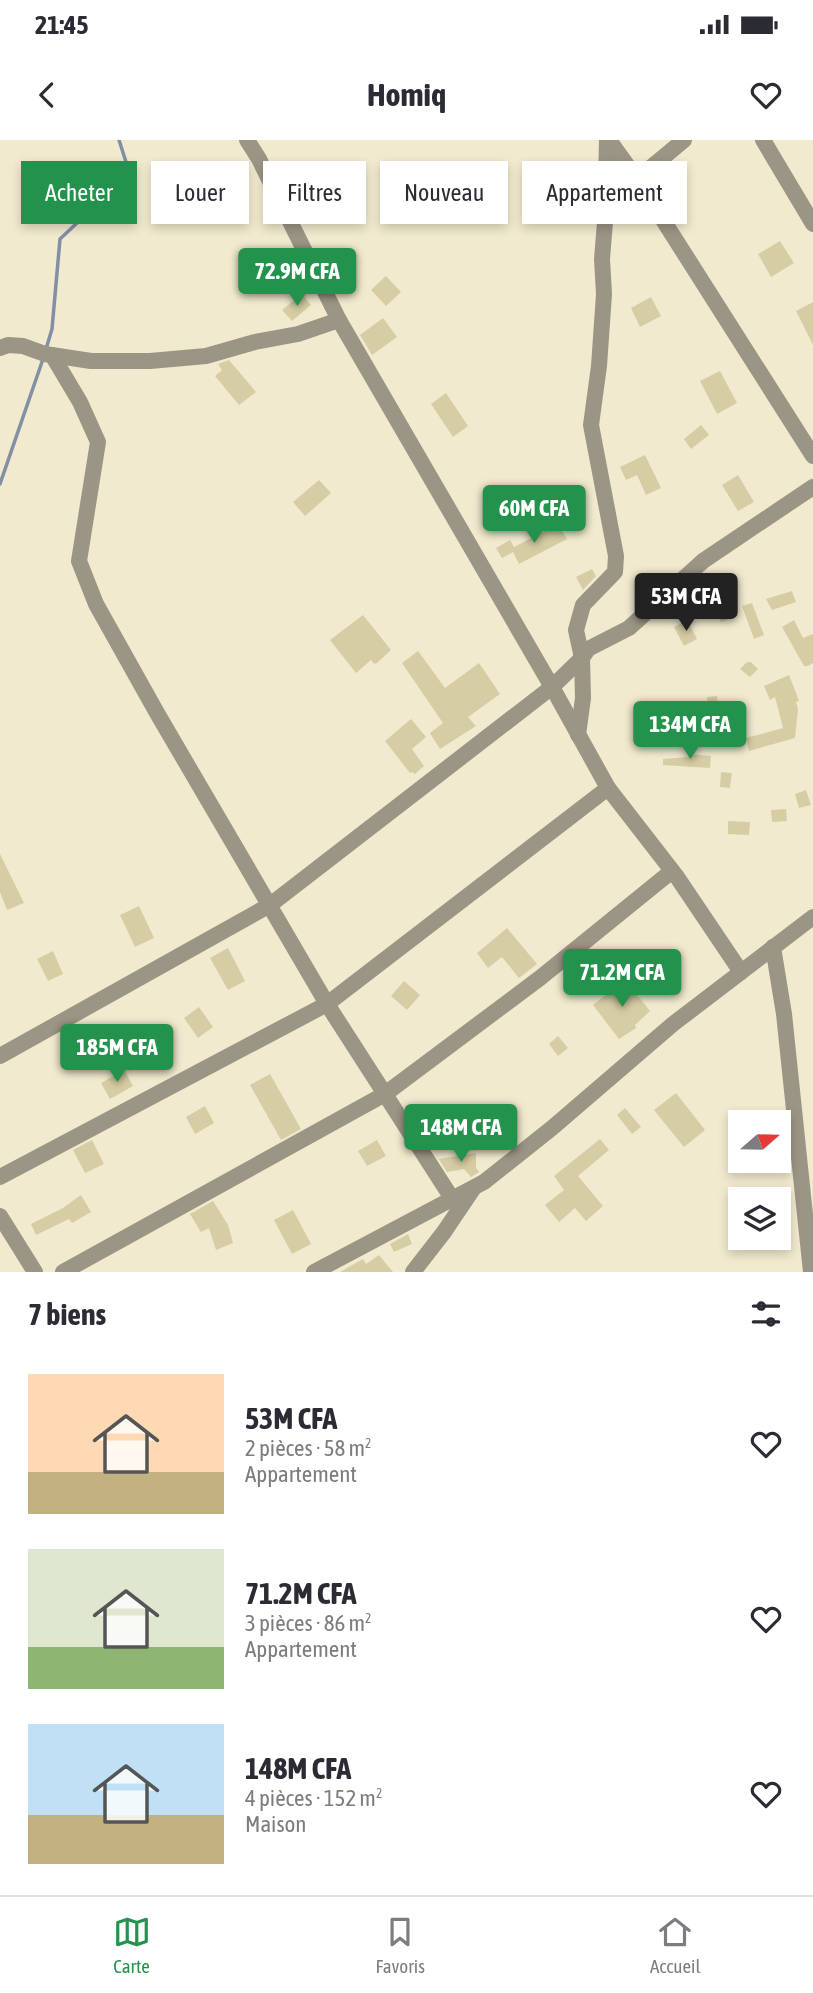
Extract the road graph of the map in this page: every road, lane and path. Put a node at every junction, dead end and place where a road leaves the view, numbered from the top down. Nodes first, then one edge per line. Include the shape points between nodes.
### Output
1 (247, 140) edge
2 (608, 140) edge
3 (684, 140) edge
4 (763, 140) edge
5 (624, 161) edge
6 (659, 161) edge
7 (666, 224) edge
8 (813, 224) edge
9 (339, 320) junction
10 (0, 348) edge
11 (52, 355) junction
12 (813, 456) edge
13 (813, 487) edge
14 (582, 658) junction
15 (552, 687) junction
16 (578, 735) junction
17 (608, 788) junction
18 (672, 871) junction
19 (270, 905) junction
20 (813, 917) edge
21 (773, 947) junction
22 (741, 972) junction
23 (327, 1004) junction
24 (0, 1056) edge
25 (385, 1094) junction
26 (0, 1177) edge
27 (473, 1189) junction
28 (453, 1200) junction
29 (0, 1216) edge
30 (35, 1272) edge
31 (63, 1272) edge
32 (314, 1272) edge
33 (413, 1272) edge
34 (811, 1272) edge

1 - 9 street
2 - 5 street
2 - 14 street via 604,294 591,425 616,556 615,572 583,605 576,630
3 - 6 street
4 - 8 street
7 - 12 street
9 - 11 street via 206,356 91,361
9 - 15 street
10 - 11 street via 23,346
11 - 19 street via 98,442 80,544 84,577 157,713
13 - 14 street via 703,561 629,628 588,649
14 - 15 street
14 - 16 street
15 - 16 street
15 - 19 street
16 - 17 street
17 - 18 street
17 - 23 street
18 - 22 street
18 - 25 street via 540,978
19 - 23 street
19 - 24 street
20 - 21 street
21 - 22 street
21 - 34 street
22 - 27 street
23 - 25 street
23 - 26 street
25 - 28 street
25 - 31 street
27 - 28 street
27 - 33 street
28 - 32 street
29 - 30 street

